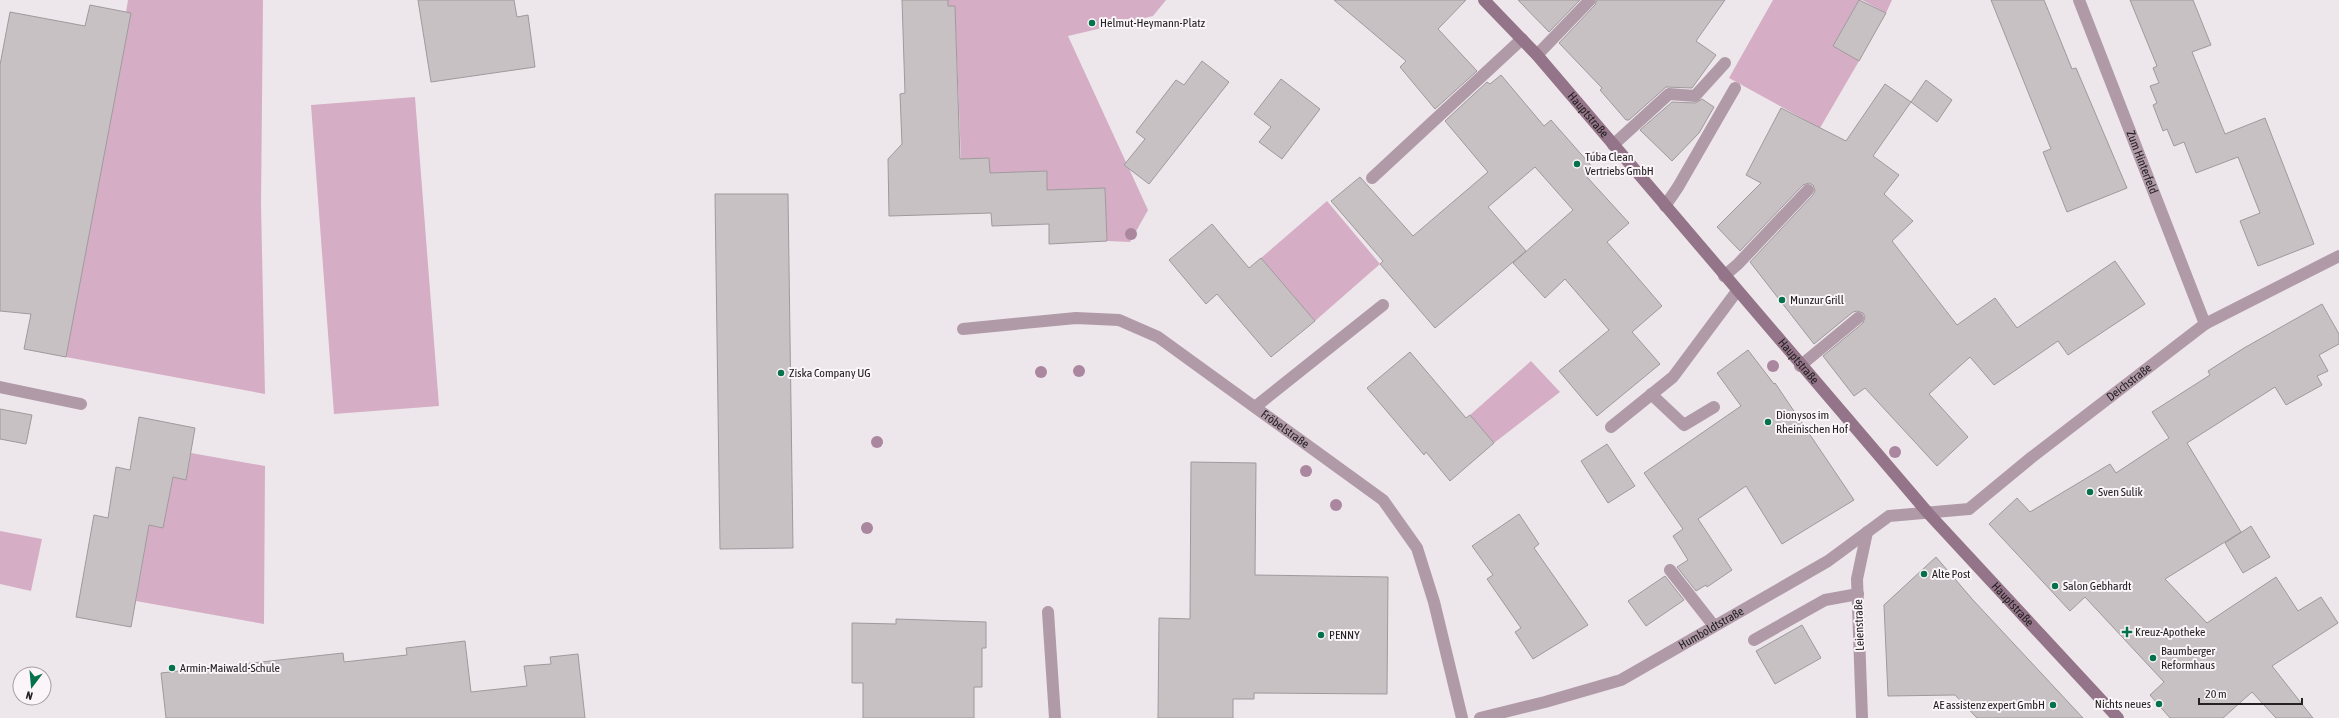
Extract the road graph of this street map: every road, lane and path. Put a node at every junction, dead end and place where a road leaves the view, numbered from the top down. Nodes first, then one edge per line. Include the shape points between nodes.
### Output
1 (1484, 0) edge
2 (1590, 0) edge
3 (2079, 0) edge
4 (1522, 39) junction
5 (1537, 55) junction
6 (1725, 63) dead end
7 (1735, 88) dead end
8 (1613, 145) junction
9 (1372, 178) dead end
10 (1808, 190) dead end
11 (1665, 206) junction
12 (2339, 256) edge
13 (1724, 276) junction
14 (1737, 291) junction
15 (1384, 305) dead end
16 (1858, 318) dead end
17 (2205, 324) junction
18 (963, 329) dead end
19 (1800, 366) junction
20 (0, 386) edge
21 (1652, 394) junction
22 (81, 404) dead end
23 (1255, 407) junction
24 (1714, 407) dead end
25 (1611, 427) dead end
26 (1928, 513) junction
27 (1867, 532) junction
28 (1670, 570) dead end
29 (1858, 594) junction
30 (1048, 612) dead end
31 (1714, 626) junction
32 (1754, 640) dead end
33 (1055, 718) edge
34 (1462, 718) edge
35 (1480, 718) edge
36 (1862, 718) edge
37 (2118, 718) edge

1 - 4 street, Hauptstraße
2 - 5 street
3 - 17 street, Zum Hinterfeld
4 - 5 street, Hauptstraße
4 - 9 street
5 - 8 street, Hauptstraße
6 - 8 street via 1695,96 1669,94
7 - 11 street
8 - 11 street, Hauptstraße
10 - 13 street
11 - 13 street, Hauptstraße
12 - 17 street, Deichstraße
13 - 14 street, Hauptstraße
14 - 19 street, Hauptstraße
14 - 21 street via 1673,377
15 - 23 street
16 - 19 street
17 - 26 street, Deichstraße via 2032,457 1969,509
18 - 23 street, Fröbelstraße via 1076,318 1119,320 1158,337
19 - 26 street, Hauptstraße
20 - 22 street
21 - 24 street via 1684,425
21 - 25 street
23 - 34 street, Fröbelstraße via 1384,500 1417,548 1434,602
26 - 27 street, Humboldtstraße via 1889,516
26 - 37 street, Hauptstraße
27 - 29 street, Leienstraße via 1858,579
27 - 31 street, Humboldtstraße via 1828,561
28 - 31 street
29 - 32 street via 1825,600
29 - 36 street, Leienstraße
30 - 33 street
31 - 35 street, Humboldtstraße via 1621,680

